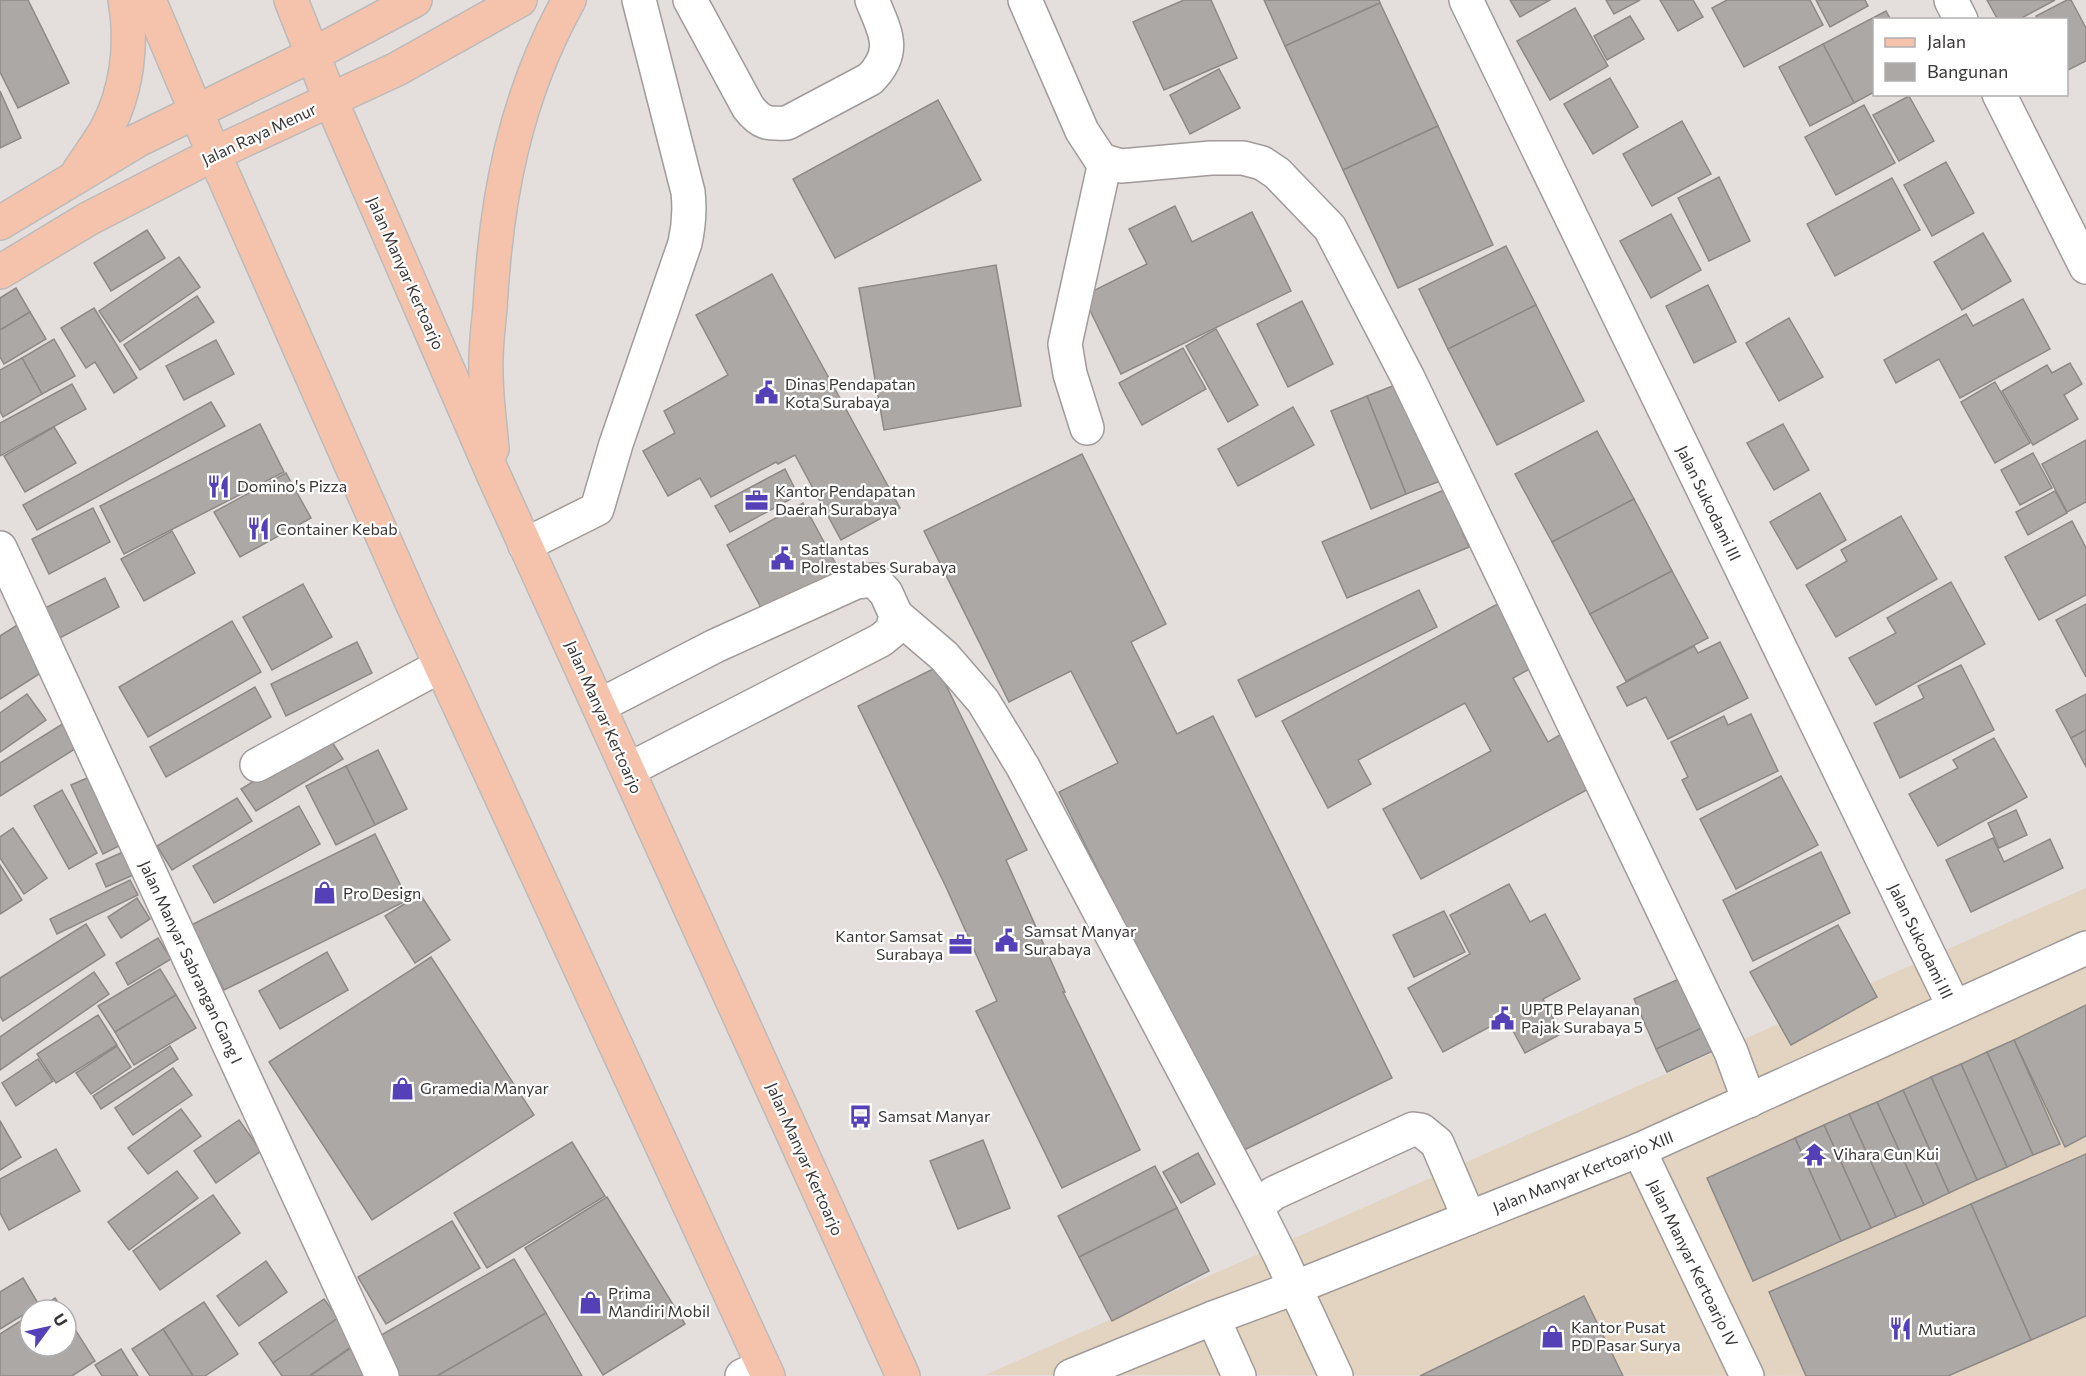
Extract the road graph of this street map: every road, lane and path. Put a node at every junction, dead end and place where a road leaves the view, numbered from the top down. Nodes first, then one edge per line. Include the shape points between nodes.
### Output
1 (125, 0) edge
2 (149, 0) edge
3 (291, 0) edge
4 (415, 0) edge
5 (520, 0) edge
6 (569, 0) edge
7 (639, 0) edge
8 (690, 0) edge
9 (872, 0) edge
10 (1025, 0) edge
11 (1466, 0) edge
12 (1951, 0) edge
13 (1960, 18) edge
14 (312, 55) junction
15 (2000, 96) edge
16 (331, 101) junction
17 (196, 111) junction
18 (214, 154) junction
19 (1106, 162) junction
20 (73, 180) junction
21 (0, 223) edge
22 (2086, 267) edge
23 (0, 272) edge
24 (1087, 428) dead end
25 (494, 476) junction
26 (525, 545) junction
27 (0, 548) edge
28 (896, 615) junction
29 (440, 666) junction
30 (599, 706) junction
31 (257, 765) dead end
32 (628, 770) junction
33 (2086, 948) edge
34 (1953, 1007) junction
35 (1749, 1101) junction
36 (1639, 1150) junction
37 (1256, 1207) junction
38 (1469, 1218) junction
39 (1294, 1288) junction
40 (1213, 1318) junction
41 (758, 1373) edge
42 (382, 1376) edge
43 (903, 1376) edge
44 (1071, 1376) edge
45 (1239, 1376) edge
46 (1336, 1376) edge
47 (1747, 1376) edge

1 - 20 main road via 127,64 121,94 106,130
2 - 17 main road
3 - 14 main road, Jalan Manyar Kertoarjo
4 - 14 main road
5 - 16 main road, Jalan Raya Menur
6 - 25 main road via 535,71 504,178 492,264 486,371
7 - 26 street via 687,192 690,210 685,243 597,509
8 - 9 street via 748,107 762,121 775,124 787,123 870,79 880,69 888,44
10 - 19 street via 1082,131 1095,154
11 - 34 street, Jalan Sukodami III
12 - 13 street
14 - 16 main road, Jalan Manyar Kertoarjo
14 - 17 main road
15 - 22 street
16 - 18 main road, Jalan Raya Menur
16 - 25 main road, Jalan Manyar Kertoarjo
17 - 18 main road
17 - 20 main road via 138,140
18 - 23 main road, Jalan Raya Menur via 88,219
18 - 29 main road
19 - 24 street via 1065,344
19 - 35 street via 1121,165 1244,158 1262,163 1277,173 1330,228 1407,376 1731,1052
20 - 21 main road
25 - 26 main road, Jalan Manyar Kertoarjo
26 - 30 main road, Jalan Manyar Kertoarjo
27 - 42 street, Jalan Manyar Sabrangan Gang I
28 - 30 street via 886,593 873,580 856,582 715,646
28 - 32 street via 892,631 881,640
28 - 37 street via 944,656 983,701 1023,767
29 - 31 street
29 - 41 main road
30 - 32 main road, Jalan Manyar Kertoarjo
32 - 43 main road, Jalan Manyar Kertoarjo
33 - 34 street, Jalan Manyar Kertoarjo XIII
34 - 35 street, Jalan Manyar Kertoarjo XIII
35 - 36 street, Jalan Manyar Kertoarjo XIII
36 - 38 street, Jalan Manyar Kertoarjo XIII
36 - 47 street, Jalan Manyar Kertoarjo IV
37 - 38 street via 1274,1193 1413,1130 1421,1130 1437,1143
37 - 39 street
38 - 39 street, Jalan Manyar Kertoarjo XIII
39 - 40 street, Jalan Manyar Kertoarjo XIII
39 - 46 street
40 - 44 street, Jalan Manyar Kertoarjo XIII
40 - 45 street

